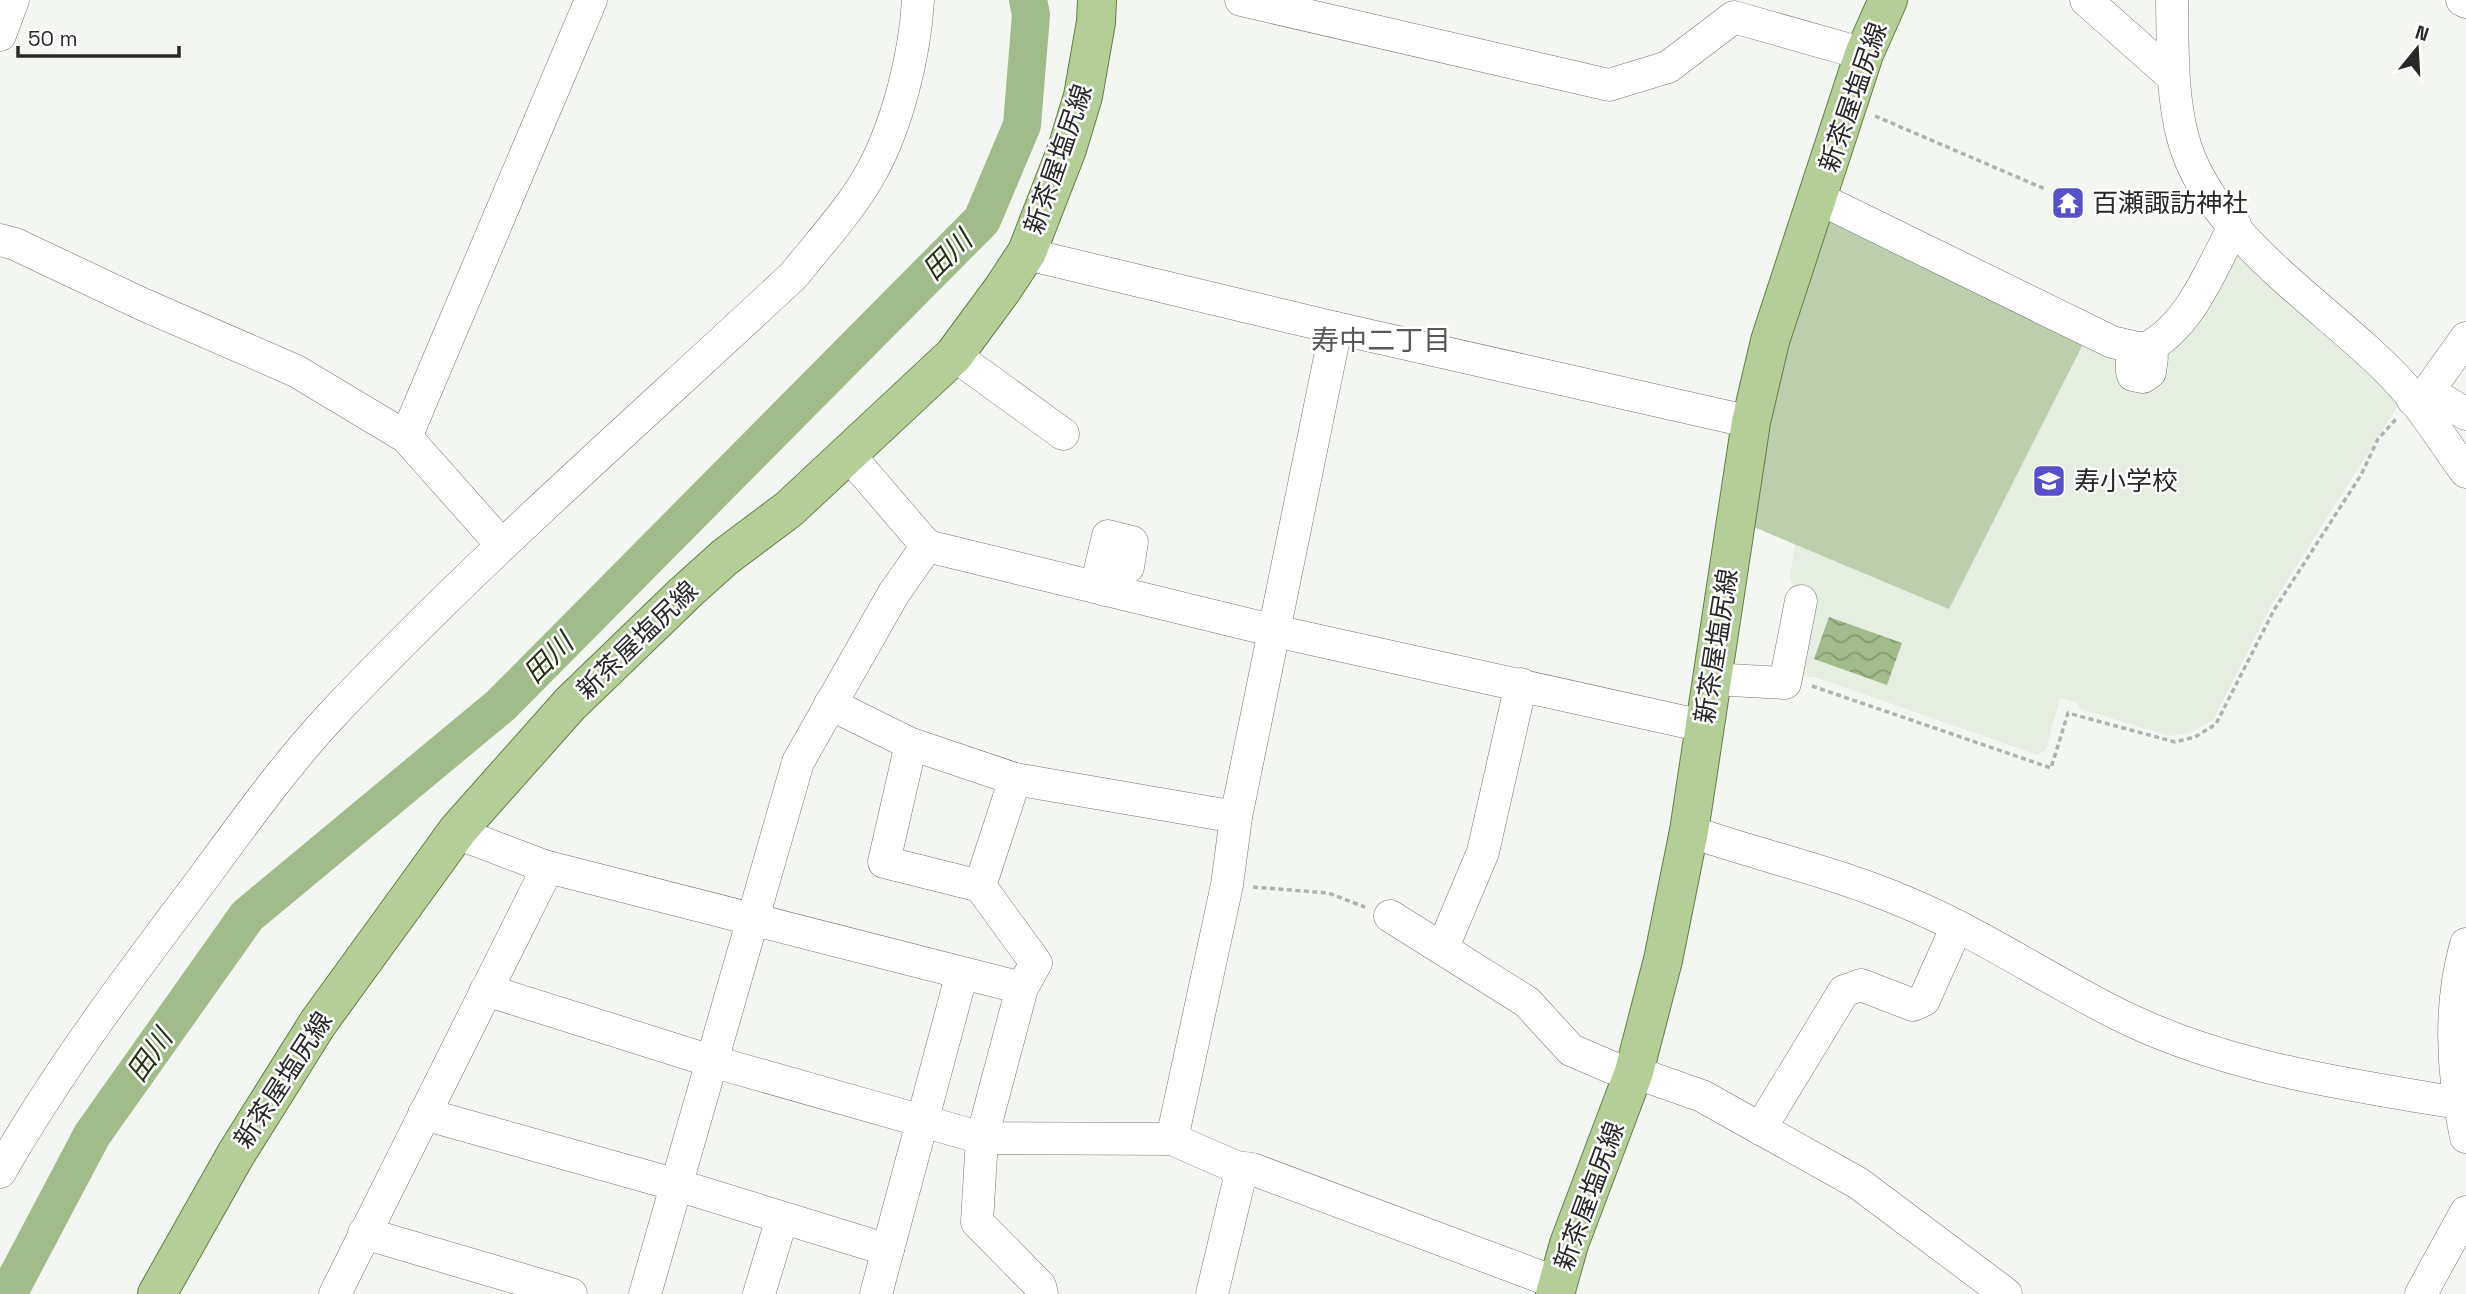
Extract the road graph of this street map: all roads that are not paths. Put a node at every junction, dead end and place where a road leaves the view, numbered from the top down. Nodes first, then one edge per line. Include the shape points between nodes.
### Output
1 (13, 0) edge
2 (591, 0) edge
3 (918, 0) edge
4 (1097, 0) edge
5 (1241, 0) edge
6 (1888, 0) edge
7 (2087, 0) edge
8 (2172, 0) edge
9 (1346, 12) edge
10 (0, 35) edge
11 (1864, 54) junction
12 (2174, 77) junction
13 (1818, 198) junction
14 (2235, 225) junction
15 (0, 240) edge
16 (1039, 257) dead end
17 (1336, 328) junction
18 (2466, 338) edge
19 (954, 355) junction
20 (2420, 395) junction
21 (2466, 414) edge
22 (1751, 422) junction
23 (1063, 434) dead end
24 (405, 437) junction
25 (848, 454) junction
26 (2466, 472) edge
27 (502, 545) junction
28 (927, 546) junction
29 (1801, 601) dead end
30 (1275, 631) junction
31 (1711, 679) junction
32 (1521, 684) junction
33 (830, 704) junction
34 (1703, 726) junction
35 (911, 744) junction
36 (1015, 779) junction
37 (1236, 817) junction
38 (458, 830) junction
39 (1689, 831) junction
40 (548, 867) junction
41 (980, 886) junction
42 (1390, 916) road end
43 (754, 920) junction
44 (1957, 926) junction
45 (2466, 944) edge
46 (1444, 947) junction
47 (962, 973) junction
48 (1022, 988) junction
49 (486, 990) junction
50 (711, 1061) junction
51 (1634, 1072) junction
52 (2459, 1103) junction
53 (424, 1114) junction
54 (923, 1119) junction
55 (1760, 1129) junction
56 (2466, 1137) edge
57 (982, 1138) junction
58 (1172, 1139) junction
59 (1236, 1167) junction
60 (0, 1172) edge
61 (677, 1185) junction
62 (2466, 1212) edge
63 (782, 1218) junction
64 (364, 1233) junction
65 (888, 1250) junction
66 (1556, 1289) edge
67 (157, 1294) edge
68 (335, 1294) edge
69 (571, 1294) edge
70 (645, 1294) edge
71 (758, 1294) edge
72 (876, 1294) edge
73 (1042, 1294) edge
74 (1212, 1294) edge
75 (2006, 1294) edge
76 (2421, 1294) edge

1 - 10 street
2 - 24 street
3 - 27 street via 902,93 872,171 832,227 794,275
4 - 19 main road, 新茶屋塩尻線 via 1083,96 1049,202 1027,252
5 - 9 street
6 - 11 main road, 新茶屋塩尻線
7 - 12 street
8 - 12 street
9 - 11 street via 1609,85 1668,67 1734,17
11 - 13 main road, 新茶屋塩尻線
12 - 14 street via 2183,137 2193,166
13 - 14 street via 2112,342 2142,348 2160,342 2179,323
13 - 22 main road, 新茶屋塩尻線 via 1770,341
14 - 20 street via 2285,279 2403,386
15 - 24 street via 296,371
16 - 17 street
17 - 22 street
17 - 30 street
18 - 20 street
19 - 23 street
19 - 25 main road, 新茶屋塩尻線
20 - 21 street
20 - 26 street
22 - 31 main road, 新茶屋塩尻線
24 - 27 street
25 - 28 street
25 - 38 main road, 新茶屋塩尻線 via 789,509 725,557 589,685
27 - 60 street via 328,719 108,1005
28 - 30 street
28 - 33 street via 894,593
29 - 31 street via 1786,683
30 - 32 street
30 - 37 street
31 - 34 main road, 新茶屋塩尻線
32 - 34 street
32 - 46 street via 1483,852
33 - 35 street
33 - 43 street via 798,762
34 - 39 main road, 新茶屋塩尻線
35 - 36 street
35 - 41 street via 884,862
36 - 37 street
36 - 41 street
37 - 58 street via 1227,885
38 - 40 street
38 - 67 main road, 新茶屋塩尻線 via 318,1023 236,1154
39 - 44 street via 1903,901
39 - 51 main road, 新茶屋塩尻線
40 - 43 street
40 - 49 street
41 - 48 street via 1036,963
42 - 46 street
43 - 47 street
43 - 50 street
44 - 52 street via 2131,1020 2225,1056
44 - 55 street via 1924,1000 1913,1005 1861,985 1844,991
45 - 52 street via 2452,1019
46 - 51 street via 1527,1002 1571,1050
47 - 48 street
47 - 54 street
48 - 57 street
49 - 50 street
49 - 53 street
50 - 54 street
50 - 61 street
51 - 55 street via 1702,1096
51 - 66 main road, 新茶屋塩尻線
52 - 56 street
53 - 61 street
53 - 64 street
54 - 57 street
54 - 65 street
55 - 75 street via 1858,1183
57 - 58 street
57 - 73 street via 976,1222 1040,1286
58 - 59 street
59 - 66 street via 1252,1169
59 - 74 street via 1239,1181
61 - 63 street
61 - 70 street
62 - 76 street
63 - 65 street
63 - 71 street
64 - 68 street
64 - 69 street
65 - 72 street

